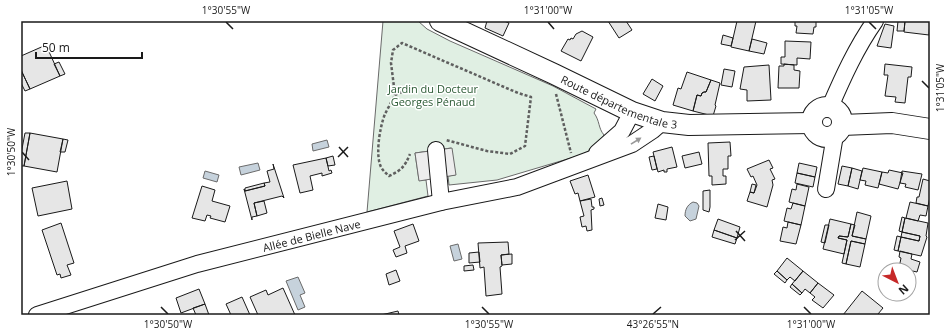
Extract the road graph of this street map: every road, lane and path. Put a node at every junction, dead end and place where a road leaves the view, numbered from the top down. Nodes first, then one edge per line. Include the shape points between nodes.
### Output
1 (440, 21) edge
2 (875, 21) edge
3 (458, 26) edge
4 (555, 89) dead end
5 (402, 92) dead end
6 (395, 95) junction
7 (830, 108) junction
8 (632, 112) junction
9 (662, 122) junction
10 (812, 123) junction
11 (930, 128) edge
12 (838, 130) junction
13 (438, 145) joint
14 (410, 154) dead end
15 (581, 163) junction
16 (826, 189) dead end
17 (441, 202) junction
18 (37, 315) edge

1 - 3 main road, Route départementale 3
2 - 7 street via 850,62
3 - 8 main road, Route départementale 3
4 - 15 path
5 - 6 path
6 - 13 path via 391,62 393,50 402,43 518,94 531,97 525,146 510,154 487,152 466,145
6 - 14 path via 385,115 380,138 380,166 389,176 406,165
7 - 10 main road via 819,109 813,115
7 - 12 main road via 840,115
8 - 9 main road, Route départementale 3
8 - 15 street, Allée de Bielle Nave via 622,131
9 - 10 main road, Route départementale 3 via 688,125
15 -> 9 street, Allée de Bielle Nave via 632,144
10 - 12 main road via 820,136 827,137
11 - 12 main road via 892,123
12 - 16 street
13 - 17 street
15 - 17 street, Allée de Bielle Nave via 517,186
17 - 18 street, Allée de Bielle Nave via 196,264

